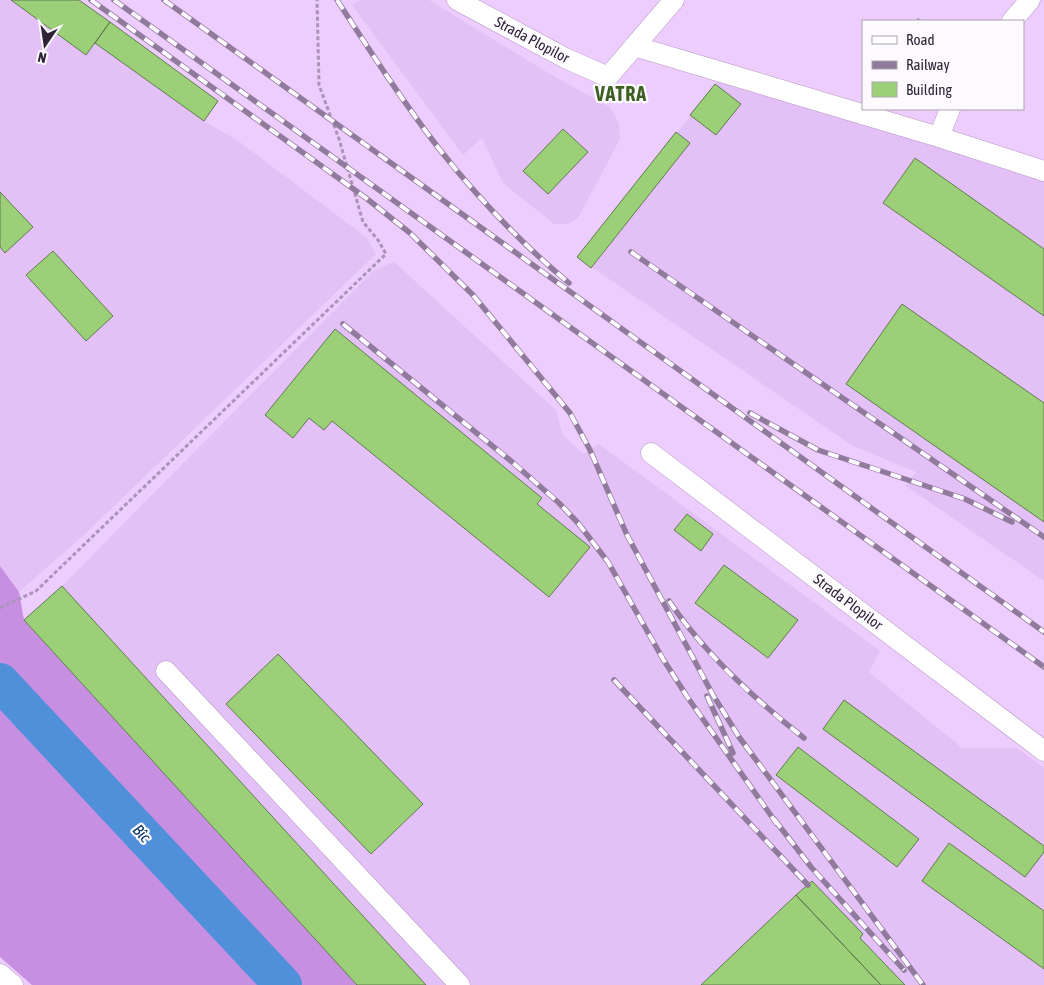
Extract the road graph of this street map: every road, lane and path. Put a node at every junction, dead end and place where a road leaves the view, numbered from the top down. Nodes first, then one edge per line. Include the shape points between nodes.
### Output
1 (317, 0) edge
2 (457, 0) edge
3 (674, 0) edge
4 (1030, 0) edge
5 (1013, 20) edge
6 (634, 46) junction
7 (950, 110) edge
8 (939, 137) junction
9 (1044, 171) edge
10 (651, 453) dead end
11 (0, 608) edge
12 (166, 671) dead end
13 (1044, 752) edge
14 (0, 974) edge
15 (13, 985) edge
16 (460, 985) edge

1 - 11 path via 318,85 339,139 363,222 386,254 36,591
2 - 6 street, Strada Plopilor via 565,58 608,77
3 - 6 street
4 - 5 street
6 - 8 street
7 - 8 street
8 - 9 street
10 - 13 street, Strada Plopilor
12 - 16 street
14 - 15 street

